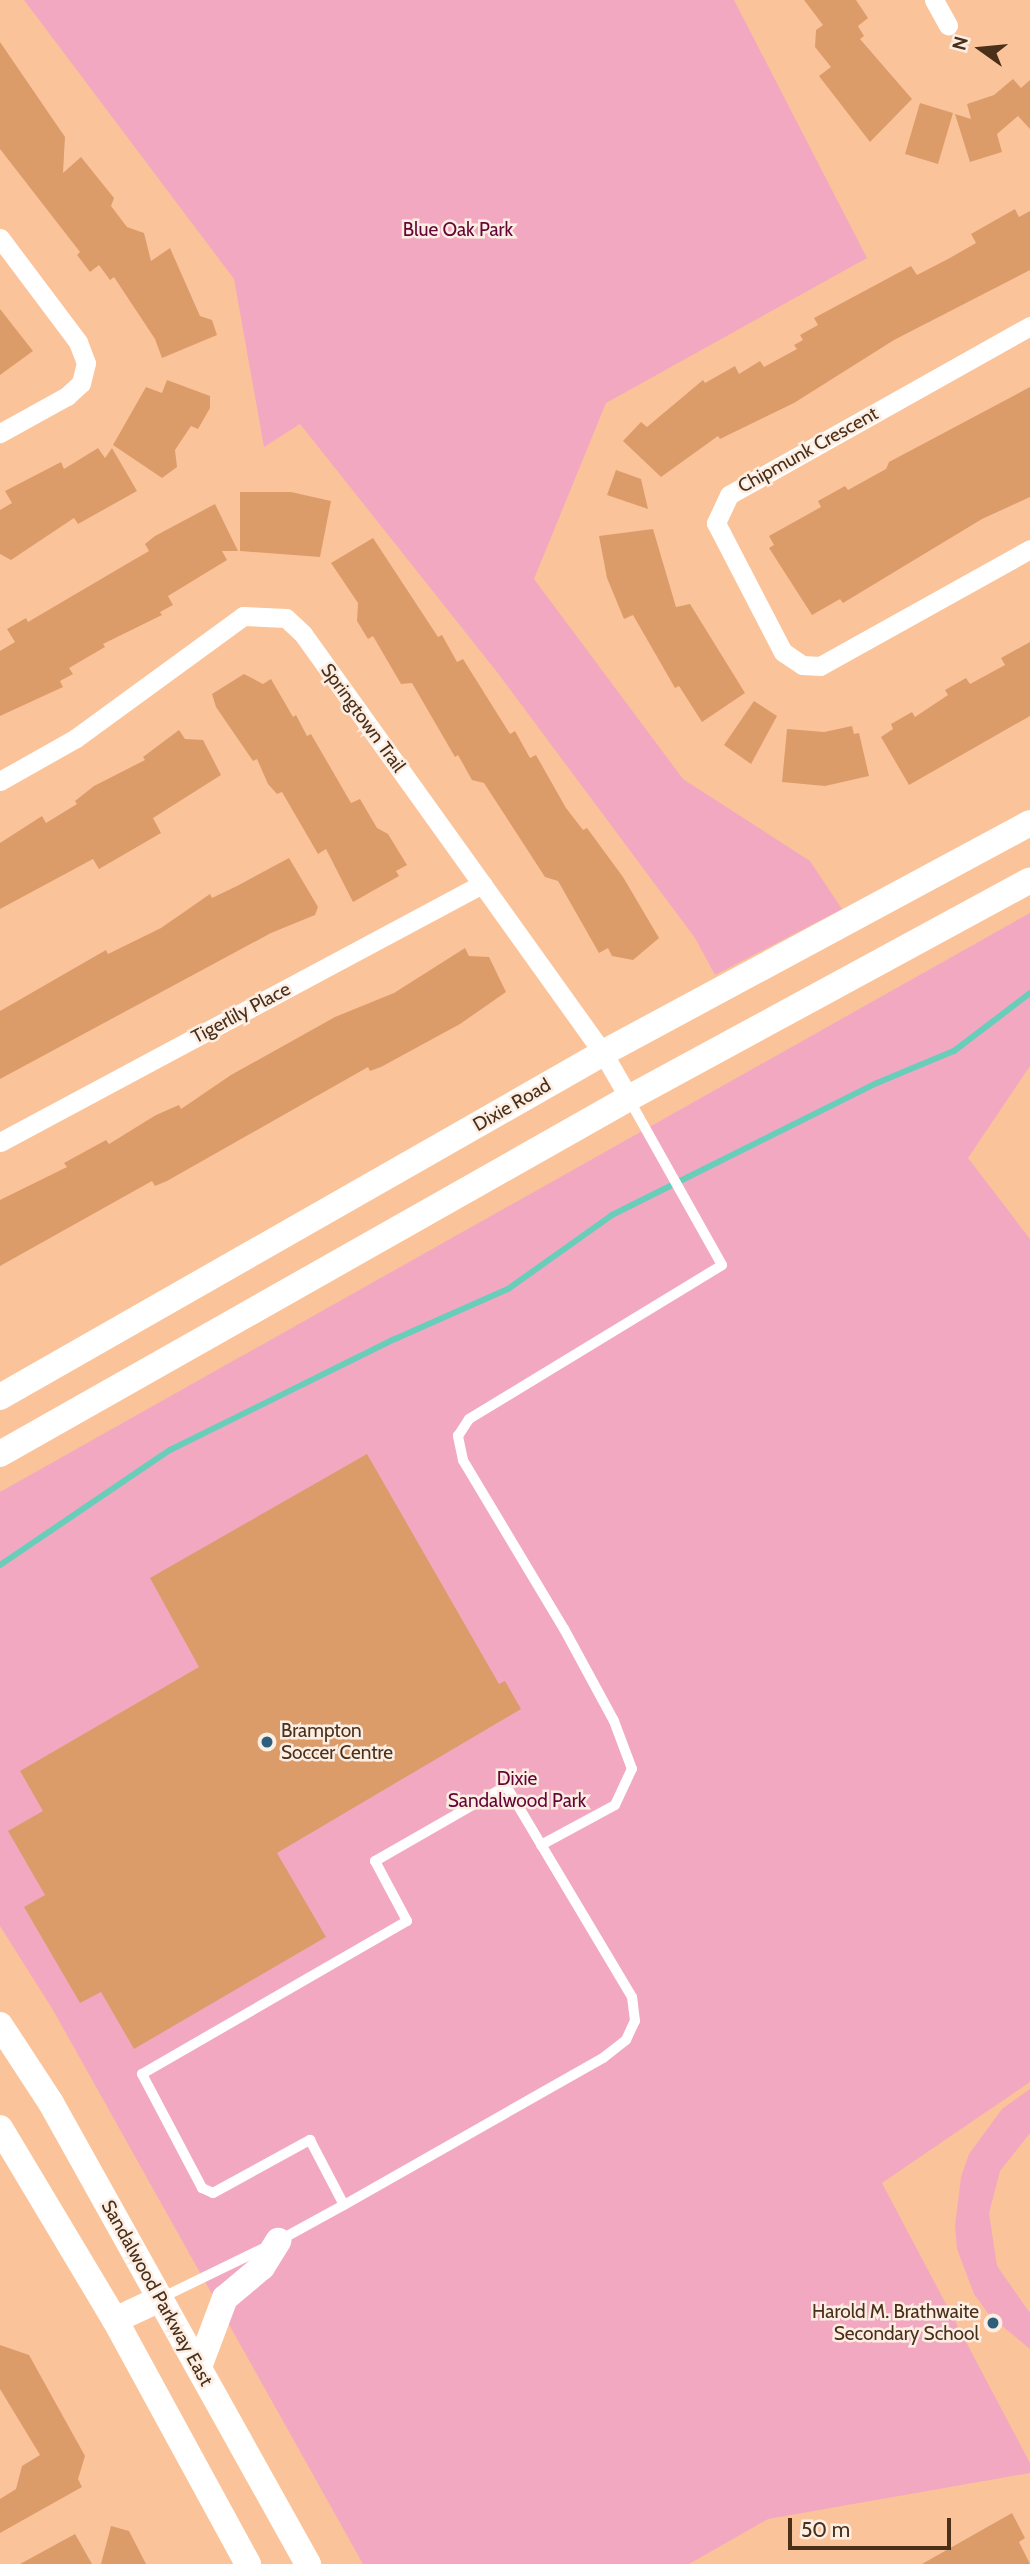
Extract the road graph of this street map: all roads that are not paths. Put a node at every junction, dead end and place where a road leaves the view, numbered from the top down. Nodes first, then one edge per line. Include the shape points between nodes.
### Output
1 (934, 0) edge
2 (948, 25) dead end
3 (0, 238) edge
4 (1030, 326) edge
5 (0, 433) edge
6 (1030, 549) edge
7 (0, 781) edge
8 (1030, 823) edge
9 (1030, 880) edge
10 (482, 884) junction
11 (603, 1053) junction
12 (629, 1098) junction
13 (0, 1142) edge
14 (0, 1397) edge
15 (0, 1454) edge
16 (541, 1845) junction
17 (0, 2025) edge
18 (0, 2128) edge
19 (344, 2205) junction
20 (278, 2241) junction
21 (160, 2299) junction
22 (115, 2320) junction
23 (199, 2367) junction
24 (248, 2564) edge
25 (308, 2564) edge

1 - 2 street
3 - 5 street via 78,342 86,363 81,383 67,396
4 - 6 street, Chipmunk Crescent via 729,495 716,523 783,652 802,665 820,666
7 - 10 street, Springtown Trail via 76,738 243,615 269,614 286,618 303,634
8 - 11 main road, Dixie Road
9 - 12 main road
10 - 11 street, Springtown Trail
10 - 13 street, Tigerlily Place
11 - 12 street, Springtown Trail
11 - 14 main road, Dixie Road
12 - 15 main road
12 - 16 lane via 722,1265 469,1419 458,1436 463,1460 564,1629 614,1721 632,1769 615,1805
16 - 19 lane via 632,1997 635,2021 626,2040
16 - 19 lane via 506,1786 375,1861 407,1921 142,2074 202,2188 213,2193 310,2140
17 - 21 main road, Sandalwood Parkway East via 51,2103
18 - 22 main road
19 - 20 lane
20 - 21 lane
20 - 23 main road via 262,2267 225,2298
21 - 22 main road
21 - 23 main road, Sandalwood Parkway East
22 - 24 main road
23 - 25 main road, Sandalwood Parkway East

